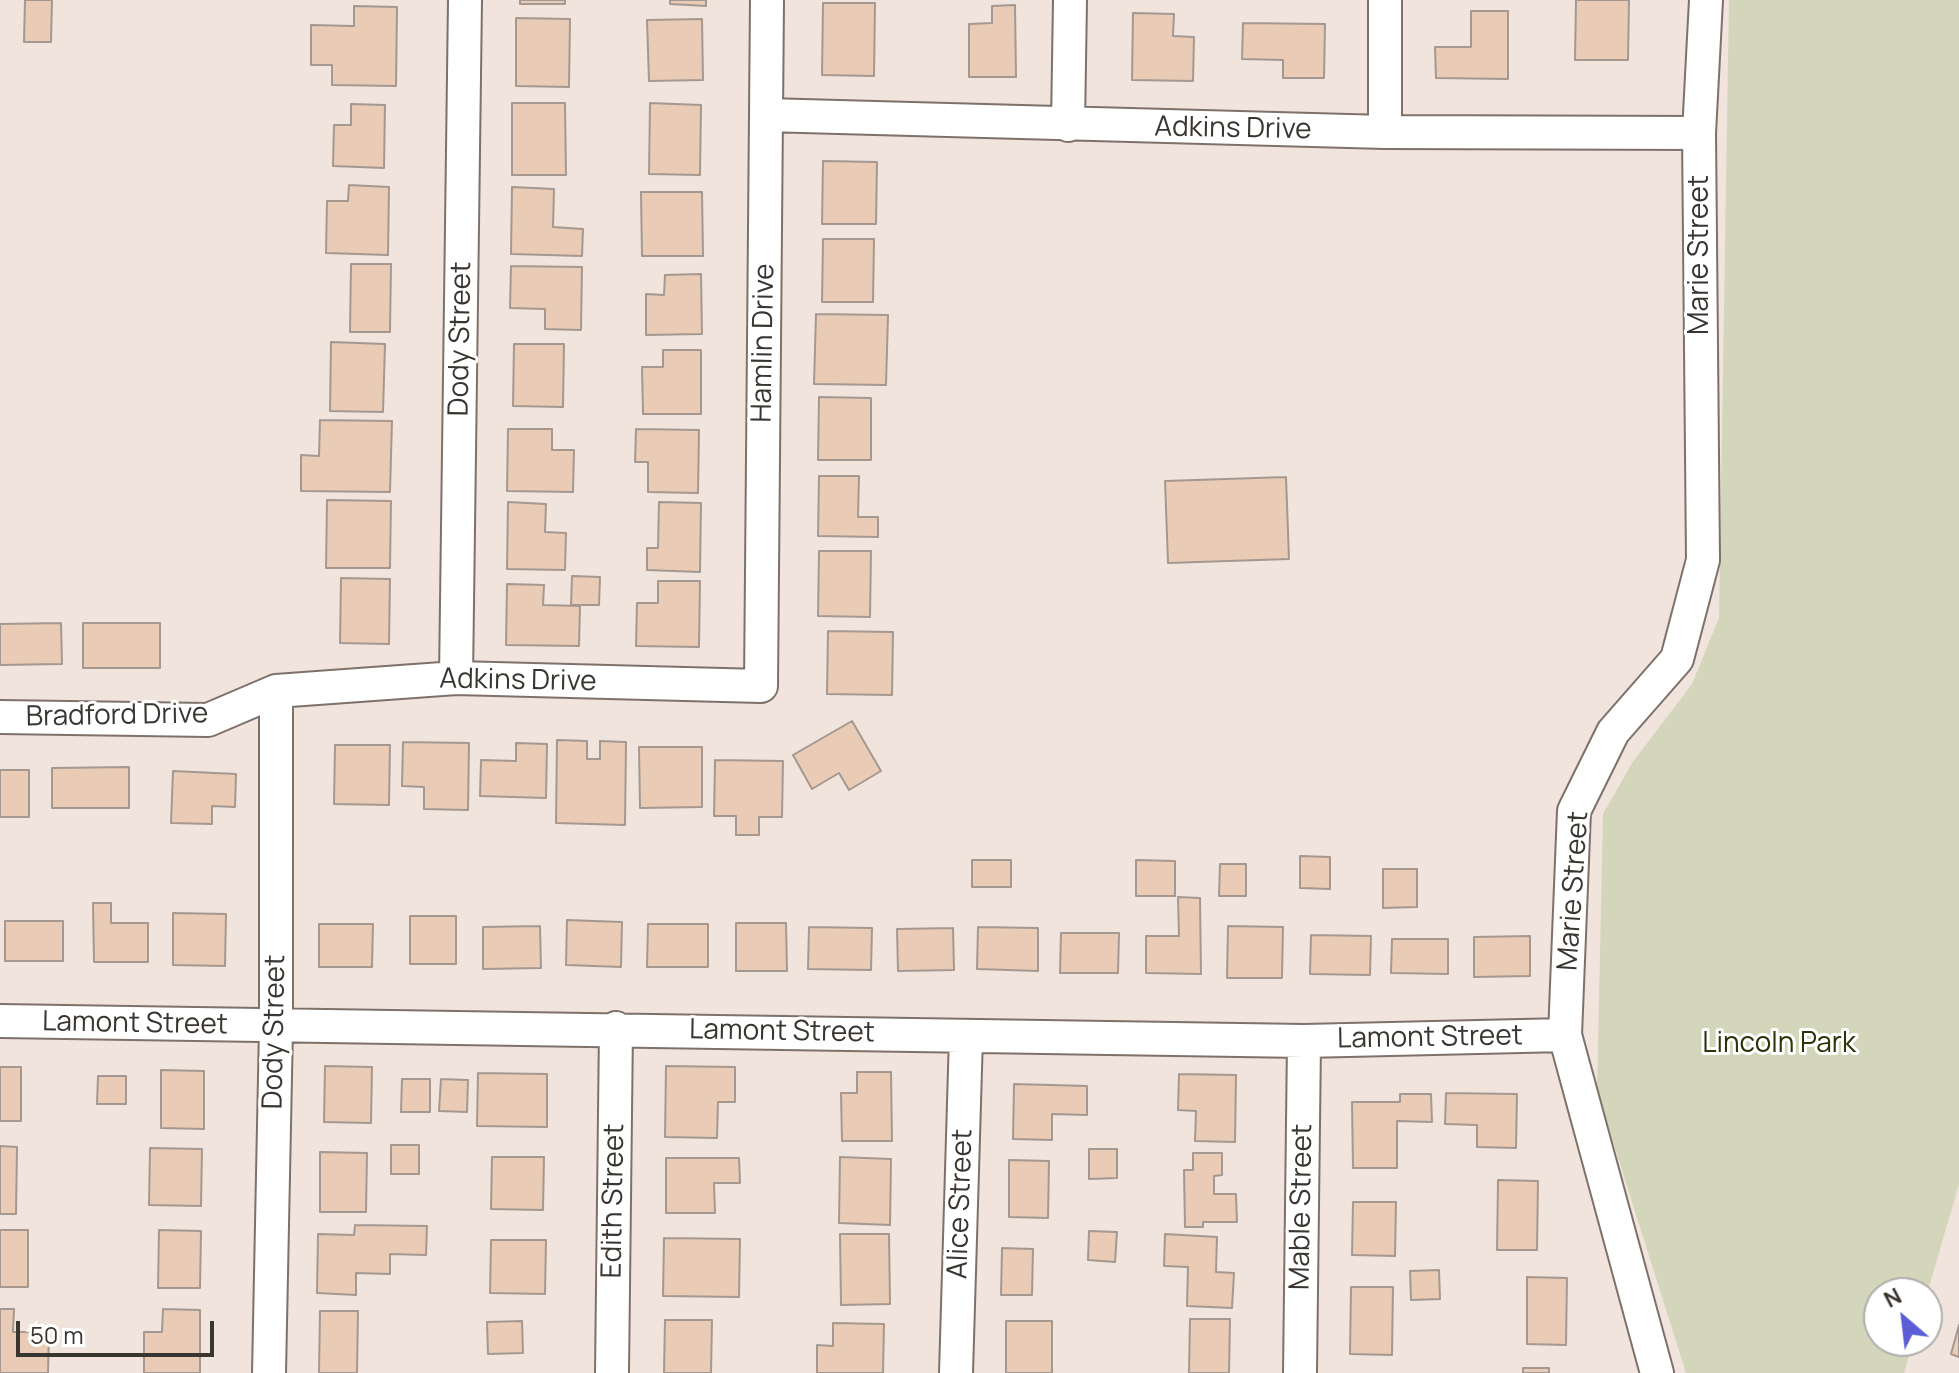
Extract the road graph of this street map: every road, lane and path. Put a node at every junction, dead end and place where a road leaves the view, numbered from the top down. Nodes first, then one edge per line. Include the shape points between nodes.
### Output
1 (465, 0) edge
2 (767, 0) edge
3 (1070, 0) edge
4 (1385, 0) edge
5 (1706, 0) edge
6 (766, 115) junction
7 (1068, 125) junction
8 (1385, 132) junction
9 (1699, 133) junction
10 (456, 678) junction
11 (761, 686) joint
12 (276, 691) junction
13 (0, 717) edge
14 (0, 1021) edge
15 (276, 1027) junction
16 (616, 1028) junction
17 (1565, 1035) junction
18 (966, 1036) junction
19 (1304, 1041) junction
20 (269, 1373) edge
21 (612, 1373) edge
22 (956, 1373) edge
23 (1300, 1373) edge
24 (1657, 1373) edge

1 - 10 street, Dody Street
2 - 6 street, Hamlin Drive
3 - 7 street
4 - 8 street
5 - 9 street, Marie Street
6 - 7 street, Adkins Drive
6 - 11 street, Hamlin Drive
7 - 8 street, Adkins Drive
8 - 9 street, Adkins Drive
9 - 17 street, Marie Street via 1703,560 1677,659 1613,732 1574,811
10 - 11 street, Adkins Drive
10 - 12 street, Adkins Drive
12 - 13 street, Bradford Drive via 208,720
12 - 15 street, Dody Street
14 - 15 street, Lamont Street
15 - 16 street, Lamont Street
15 - 20 street, Dody Street
16 - 18 street, Lamont Street
16 - 21 street, Edith Street
17 - 19 street, Lamont Street
17 - 24 street, Marie Street
18 - 19 street, Lamont Street
18 - 22 street, Alice Street
19 - 23 street, Mable Street

